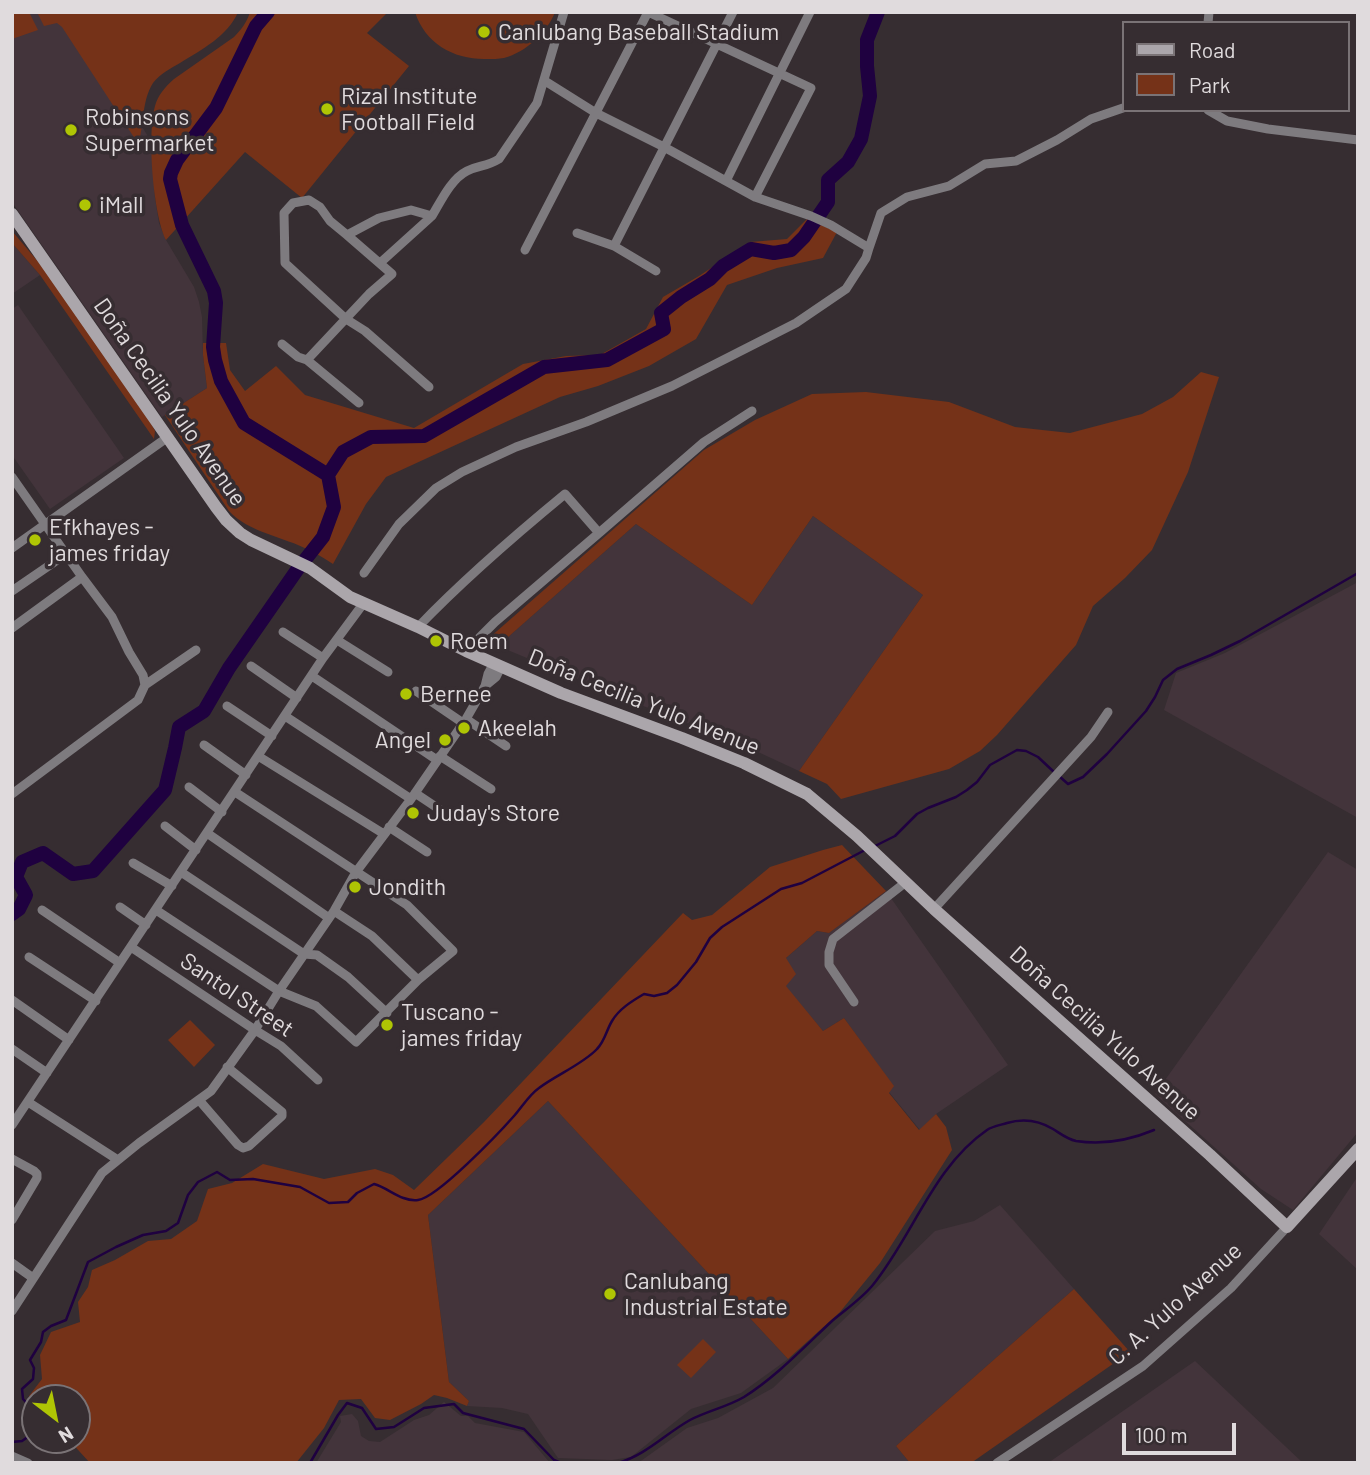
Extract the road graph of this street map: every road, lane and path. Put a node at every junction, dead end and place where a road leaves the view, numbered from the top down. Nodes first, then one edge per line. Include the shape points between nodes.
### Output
1 (564, 12) edge
2 (648, 12) edge
3 (733, 12) edge
4 (810, 12) edge
5 (716, 45) junction
6 (779, 74) junction
7 (545, 81) junction
8 (1122, 108) edge
9 (1211, 112) edge
10 (596, 113) junction
11 (1358, 140) edge
12 (664, 147) junction
13 (726, 181) junction
14 (755, 197) junction
15 (12, 214) edge
16 (432, 216) junction
17 (577, 233) dead end
18 (347, 235) junction
19 (614, 246) junction
20 (869, 248) junction
21 (525, 250) dead end
22 (380, 263) junction
23 (656, 271) dead end
24 (346, 319) junction
25 (282, 344) dead end
26 (307, 360) junction
27 (429, 387) dead end
28 (359, 404) dead end
29 (752, 411) dead end
30 (167, 437) junction
31 (12, 477) edge
32 (45, 525) junction
33 (598, 533) junction
34 (12, 548) edge
35 (66, 554) junction
36 (364, 573) dead end
37 (82, 577) junction
38 (12, 591) edge
39 (363, 604) junction
40 (418, 627) junction
41 (12, 628) edge
42 (283, 632) dead end
43 (337, 640) junction
44 (195, 650) dead end
45 (466, 651) junction
46 (323, 659) junction
47 (498, 665) junction
48 (251, 666) dead end
49 (388, 672) dead end
50 (312, 676) junction
51 (145, 685) junction
52 (416, 691) dead end
53 (297, 698) junction
54 (227, 706) dead end
55 (1108, 712) dead end
56 (285, 716) junction
57 (464, 721) junction
58 (272, 736) junction
59 (204, 745) dead end
60 (506, 746) dead end
61 (258, 756) junction
62 (439, 758) junction
63 (246, 775) junction
64 (189, 787) dead end
65 (491, 789) dead end
66 (235, 792) junction
67 (12, 794) edge
68 (413, 796) junction
69 (222, 812) junction
70 (450, 817) dead end
71 (165, 826) dead end
72 (386, 831) junction
73 (207, 833) junction
74 (195, 850) junction
75 (427, 852) dead end
76 (133, 863) dead end
77 (181, 872) junction
78 (356, 872) junction
79 (906, 882) junction
80 (172, 886) junction
81 (120, 907) dead end
82 (934, 909) junction
83 (42, 910) dead end
84 (156, 910) junction
85 (331, 914) junction
86 (146, 925) junction
87 (131, 947) junction
88 (304, 954) junction
89 (29, 957) dead end
90 (121, 963) junction
91 (418, 980) junction
92 (279, 991) junction
93 (12, 1000) edge
94 (96, 1001) junction
95 (854, 1002) dead end
96 (387, 1013) junction
97 (255, 1030) junction
98 (69, 1040) junction
99 (12, 1049) edge
100 (227, 1067) junction
101 (47, 1073) junction
102 (318, 1080) dead end
103 (199, 1100) junction
104 (28, 1102) junction
105 (17, 1110) edge
106 (12, 1125) edge
107 (1358, 1149) edge
108 (12, 1158) edge
109 (118, 1160) junction
110 (16, 1205) edge
111 (12, 1220) edge
112 (1287, 1227) junction
113 (12, 1264) edge
114 (33, 1278) junction
115 (12, 1311) edge
116 (12, 1456) edge
117 (28, 1463) edge
118 (996, 1463) edge

1 - 7 street
2 - 5 street
2 - 10 street
3 - 5 street
4 - 6 street
5 - 6 street
5 - 12 street
6 - 13 street
6 - 14 street via 811,88
7 - 10 street
7 - 16 street via 537,103 499,159 462,174
8 - 20 street via 1091,119 1016,161 985,164 949,186 907,197 881,213
9 - 11 street via 1227,121 1268,129
10 - 12 street
10 - 21 street
12 - 13 street
12 - 19 street
13 - 14 street
14 - 20 street via 811,216
15 - 30 main road, Doña Cecilia Yulo Avenue
16 - 18 street via 411,210 379,218
16 - 22 street
17 - 19 street
18 - 22 street
18 - 24 street via 309,200 293,203 284,213 285,263
19 - 23 street
20 - 36 street via 846,289 796,323 672,386 516,447 436,488 399,524
22 - 24 street via 393,274
24 - 26 street
24 - 27 street
25 - 26 street
26 - 28 street
29 - 33 street via 704,442
30 - 32 street
30 - 39 main road, Doña Cecilia Yulo Avenue via 232,526 310,568
31 - 32 street
32 - 34 street
32 - 35 street
33 - 40 street via 565,494
33 - 45 street
35 - 37 street
35 - 38 street
37 - 41 street
37 - 51 street via 113,617
39 - 40 main road, Doña Cecilia Yulo Avenue
39 - 43 street
40 - 45 main road, Doña Cecilia Yulo Avenue
42 - 46 street
43 - 46 street
43 - 49 street
44 - 51 street
45 - 47 main road, Doña Cecilia Yulo Avenue
46 - 50 street
47 - 57 street via 496,677 485,686
47 - 79 main road, Doña Cecilia Yulo Avenue via 744,763 807,794
48 - 53 street
50 - 53 street
50 - 62 street
51 - 67 street via 138,699
52 - 57 street
53 - 56 street
54 - 58 street
55 - 82 street via 1091,737
56 - 58 street
56 - 68 street
57 - 60 street
57 - 62 street
58 - 61 street
59 - 63 street
61 - 63 street
61 - 72 street
62 - 65 street
62 - 68 street
63 - 66 street
64 - 69 street
66 - 69 street
66 - 78 street
68 - 70 street
68 - 72 street
69 - 73 street
71 - 74 street
72 - 75 street
72 - 78 street
73 - 74 street
73 - 85 street
74 - 77 street
76 - 80 street
77 - 80 street
77 - 88 street
78 - 85 street
78 - 91 street via 407,905 453,951
79 - 82 main road, Doña Cecilia Yulo Avenue
79 - 95 street via 832,939 829,965
80 - 84 street
81 - 86 street
82 - 112 main road, Doña Cecilia Yulo Avenue
83 - 90 street
84 - 86 street
84 - 92 street
85 - 88 street
85 - 91 street via 372,936
86 - 87 street
87 - 90 street
87 - 97 street, Santol Street
88 - 92 street
88 - 96 street via 317,955 348,976
89 - 94 street
90 - 94 street
91 - 96 street
92 - 96 street via 316,1006 356,1042
92 - 97 street
93 - 98 street
94 - 98 street
97 - 100 street
97 - 102 street, Santol Street via 281,1045
98 - 101 street
99 - 101 street
100 - 103 street
100 - 103 street via 282,1116 243,1148
101 - 104 street
103 - 109 street
104 - 105 street
104 - 109 street
105 - 106 street
107 - 112 main road, C. A. Yulo Avenue
108 - 110 street via 37,1174
109 - 114 street via 102,1173
110 - 111 street
112 - 118 street, C. A. Yulo Avenue via 1231,1288 1143,1366
113 - 114 street
114 - 115 street
116 - 117 street

